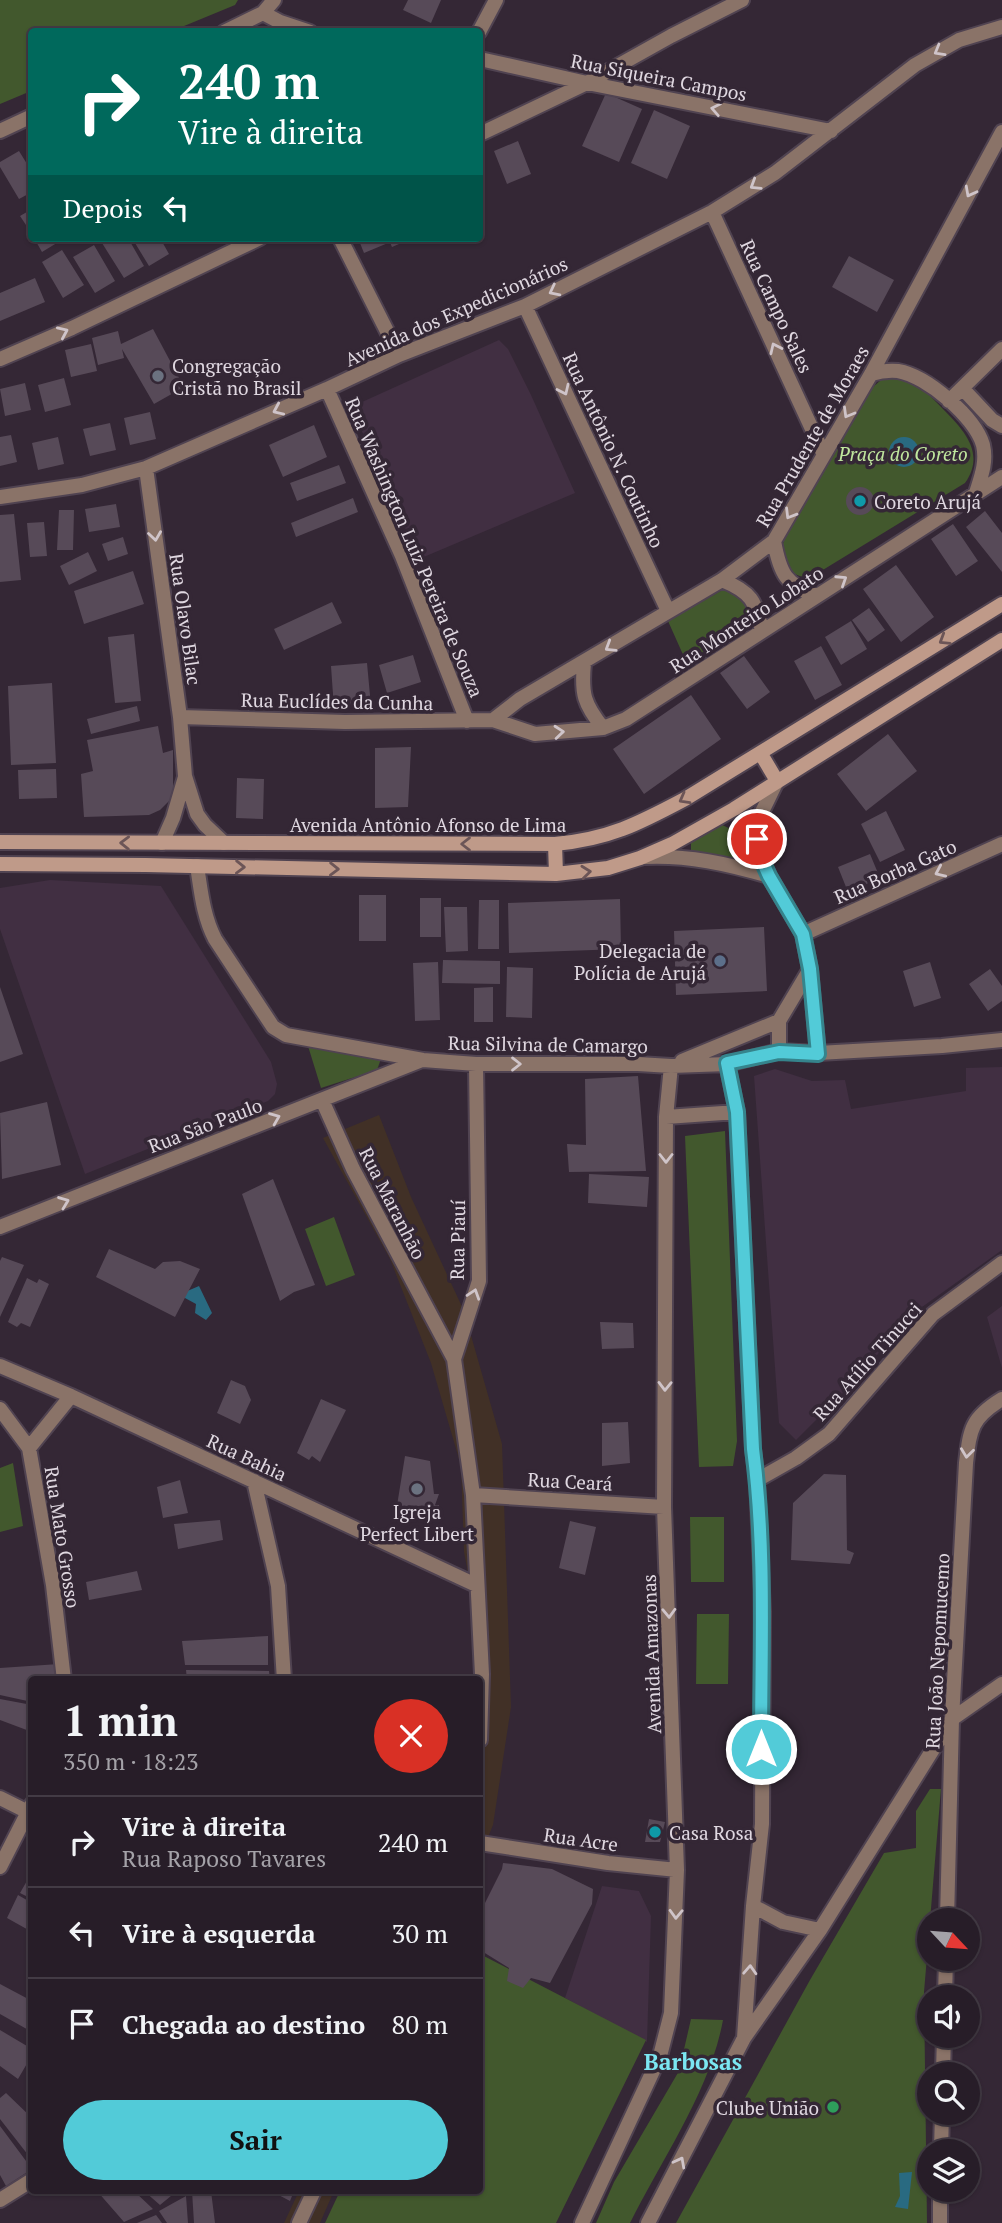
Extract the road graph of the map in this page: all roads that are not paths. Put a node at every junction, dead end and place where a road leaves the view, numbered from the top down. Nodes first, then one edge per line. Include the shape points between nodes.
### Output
1 (274, 0) edge
2 (496, 0) edge
3 (742, 0) edge
4 (262, 7) edge
5 (1002, 27) edge
6 (230, 28) edge
7 (298, 28) edge
8 (481, 28) edge
9 (483, 60) edge
10 (587, 83) junction
11 (28, 118) edge
12 (0, 131) edge
13 (831, 131) junction
14 (1002, 132) edge
15 (483, 133) edge
16 (712, 212) junction
17 (252, 242) edge
18 (342, 242) edge
19 (525, 306) junction
20 (1002, 349) edge
21 (398, 355) junction
22 (0, 359) edge
23 (871, 374) junction
24 (327, 389) junction
25 (963, 389) junction
26 (949, 401) junction
27 (1002, 426) edge
28 (824, 455) junction
29 (146, 468) junction
30 (1002, 477) edge
31 (976, 493) junction
32 (0, 498) edge
33 (774, 541) junction
34 (722, 580) junction
35 (817, 596) junction
36 (1002, 604) edge
37 (668, 611) junction
38 (762, 631) junction
39 (1002, 640) edge
40 (584, 663) junction
41 (180, 718) junction
42 (493, 720) junction
43 (467, 721) junction
44 (603, 728) junction
45 (761, 754) junction
46 (185, 776) junction
47 (777, 781) junction
48 (0, 842) edge
49 (95, 842) junction
50 (162, 843) junction
51 (224, 843) junction
52 (267, 843) junction
53 (555, 844) junction
54 (1002, 844) edge
55 (640, 858) junction
56 (0, 864) edge
57 (94, 865) junction
58 (197, 866) junction
59 (266, 868) junction
60 (556, 874) junction
61 (769, 876) junction
62 (803, 934) junction
63 (810, 969) junction
64 (779, 1021) junction
65 (1002, 1040) edge
66 (779, 1052) junction
67 (818, 1054) junction
68 (423, 1060) junction
69 (727, 1063) junction
70 (476, 1064) junction
71 (671, 1066) junction
72 (321, 1100) junction
73 (737, 1112) junction
74 (666, 1117) junction
75 (0, 1227) edge
76 (1002, 1263) edge
77 (454, 1359) junction
78 (0, 1366) edge
79 (71, 1396) junction
80 (1002, 1399) edge
81 (0, 1409) edge
82 (29, 1448) junction
83 (757, 1480) junction
84 (254, 1481) junction
85 (473, 1495) junction
86 (664, 1507) junction
87 (476, 1586) junction
88 (64, 1676) edge
89 (284, 1676) edge
90 (482, 1676) edge
91 (1002, 1684) edge
92 (951, 1719) junction
93 (0, 1797) edge
94 (28, 1807) edge
95 (28, 1812) edge
96 (483, 1843) edge
97 (0, 1867) edge
98 (677, 1870) junction
99 (753, 1906) junction
100 (947, 1908) edge
101 (820, 1930) junction
102 (744, 2038) junction
103 (28, 2182) edge
104 (313, 2194) edge
105 (0, 2200) edge
106 (940, 2202) edge
107 (299, 2223) edge
108 (582, 2223) edge
109 (648, 2223) edge
110 (940, 2223) edge

1 - 4 street
2 - 8 street
3 - 10 street
4 - 6 street
4 - 7 street via 280,22
5 -> 13 street, Avenida dos Expedicionários via 959,40 915,65
9 - 10 street, Rua Siqueira Campos
13 -> 10 street, Rua Siqueira Campos
10 - 15 street
11 - 12 street
13 -> 16 street, Avenida dos Expedicionários
14 -> 23 street, Rua Prudente de Moraes
16 -> 19 street, Avenida dos Expedicionários
28 -> 16 street, Rua Campo Sales
22 -> 17 street
18 - 21 street
19 - 21 street, Avenida dos Expedicionários
19 -> 37 street, Rua Antônio N. Coutinho
20 - 25 street
21 - 24 street, Avenida dos Expedicionários
23 - 26 street via 885,370 916,377
23 -> 28 street, Rua Prudente de Moraes
24 -> 29 street, Avenida dos Expedicionários
24 - 43 street, Rua Washington Luiz Pereira de Souza via 402,556
25 - 26 street
25 - 27 street
26 - 31 street via 979,434 984,448
28 -> 33 street, Rua Prudente de Moraes
29 - 32 street, Avenida dos Expedicionários via 82,485
29 -> 41 street, Rua Olavo Bilac
30 - 31 street, Rua Monteiro Lobato
35 -> 31 street, Rua Monteiro Lobato
33 - 34 street, Rua Prudente de Moraes
33 - 35 street via 777,560 789,583
34 - 37 street, Rua Prudente de Moraes
34 - 38 street via 747,592 756,605
35 - 38 street, Rua Monteiro Lobato
36 -> 45 main road, Avenida Antônio Afonso de Lima
37 -> 40 street, Rua Prudente de Moraes
38 - 44 street, Rua Monteiro Lobato via 626,719
39 - 47 main road
40 - 42 street, Rua Prudente de Moraes
40 - 44 street via 583,696
41 - 43 street, Rua Euclídes da Cunha
41 - 46 street, Rua Olavo Bilac
42 - 43 street, Rua Euclídes da Cunha
42 -> 44 street, Rua Monteiro Lobato via 535,734
45 - 47 main road
45 -> 53 main road, Avenida Antônio Afonso de Lima via 640,824 589,841
46 - 50 street, Rua Olavo Bilac
46 - 51 street, Rua Olavo Bilac via 197,814
47 - 55 main road via 724,815
47 - 61 street via 759,818 757,839
48 - 49 main road, Avenida Antônio Afonso de Lima
50 -> 49 main road, Avenida Antônio Afonso de Lima
49 - 57 main road
50 - 51 main road, Avenida Antônio Afonso de Lima
51 - 52 main road, Avenida Antônio Afonso de Lima
53 -> 52 main road, Avenida Antônio Afonso de Lima
52 - 59 main road
53 - 60 main road
54 -> 62 street, Rua Borba Gato
60 -> 55 main road via 594,871
55 - 61 street via 676,855
56 - 57 main road
57 - 58 main road
58 -> 59 main road
58 - 68 street via 209,927 274,1027 286,1035
59 -> 60 main road
61 - 62 street
62 - 63 street
63 - 64 street
63 - 67 street
64 - 66 street
64 - 71 street
65 - 67 street, Rua Silvina de Camargo
66 - 67 street, Rua Silvina de Camargo
66 - 69 street, Rua Silvina de Camargo
68 - 70 street, Rua Silvina de Camargo
68 - 72 street, Rua São Paulo
69 - 71 street, Rua Silvina de Camargo
69 - 73 street
70 -> 71 street, Rua Silvina de Camargo
77 -> 70 street, Rua Piauí via 479,1281
71 - 74 street, Avenida Amazonas
75 -> 72 street, Rua São Paulo
72 - 77 street, Rua Maranhão
73 - 74 street
73 - 83 street
74 -> 86 street, Avenida Amazonas
76 - 83 street, Rua Atílio Tinucci via 933,1314 829,1434
77 - 85 street, Rua Piauí
78 - 79 street, Rua Bahia
79 - 82 street
79 - 84 street, Rua Bahia
80 -> 92 street, Rua João Nepomucemo via 983,1411 969,1434
81 - 82 street, Rua Mato Grosso
82 - 88 street, Rua Mato Grosso
83 - 99 street via 763,1612 762,1824
84 - 87 street, Rua Bahia
84 - 89 street via 278,1586
85 - 86 street, Rua Ceará
85 - 87 street
86 -> 98 street, Avenida Amazonas
87 - 90 street
91 - 92 street
92 - 100 street, Rua João Nepomucemo
92 - 101 street
93 - 94 street
95 - 97 street
96 - 98 street, Rua Acre
98 -> 108 street, Avenida Amazonas via 667,2034
99 - 101 street via 783,1922
102 -> 99 street
101 - 102 street
109 -> 102 street
103 - 105 street
104 - 107 street
106 - 110 street

